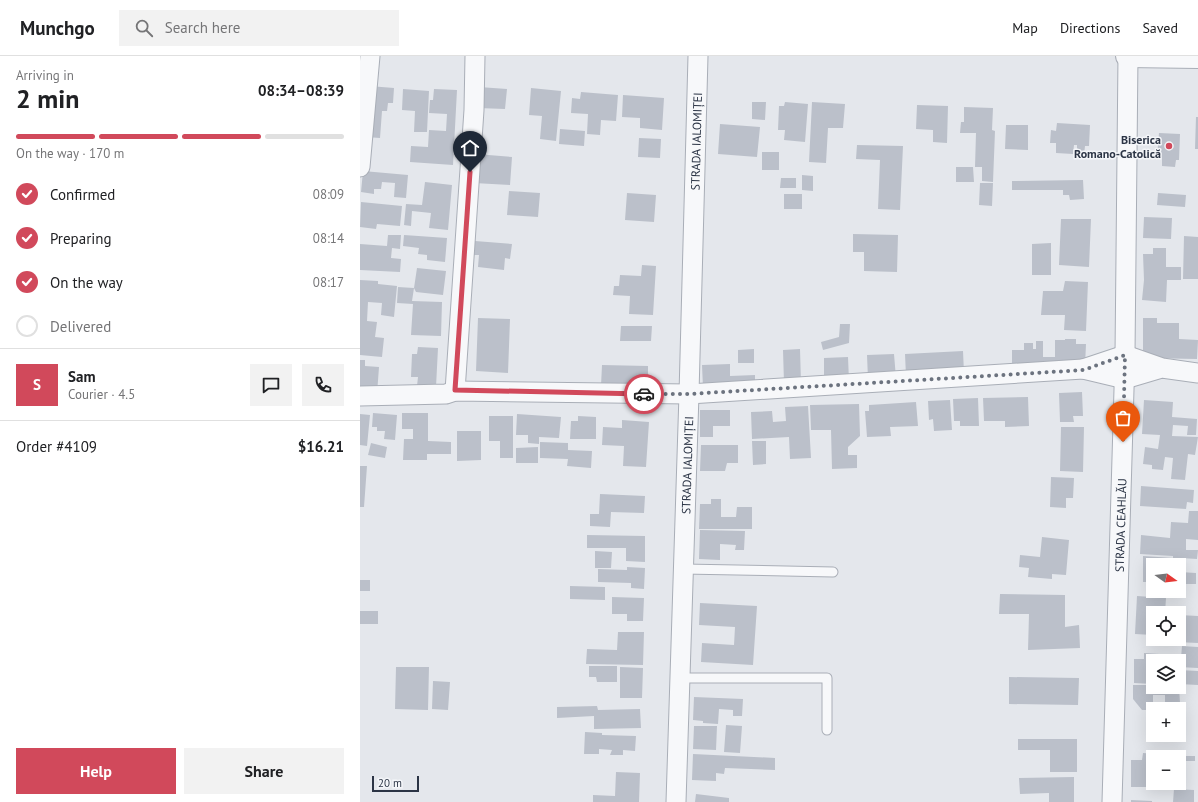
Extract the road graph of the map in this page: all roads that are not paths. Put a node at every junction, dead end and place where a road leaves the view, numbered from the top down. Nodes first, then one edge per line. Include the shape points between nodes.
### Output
1 (370, 56) edge
2 (475, 56) edge
3 (698, 56) edge
4 (1128, 56) edge
5 (1198, 58) edge
6 (360, 167) edge
7 (1125, 367) junction
8 (1198, 373) edge
9 (455, 390) junction
10 (689, 394) junction
11 (360, 396) edge
12 (683, 569) junction
13 (833, 572) dead end
14 (680, 678) junction
15 (828, 730) dead end
16 (676, 802) edge
17 (1112, 802) edge

1 - 6 street
2 - 9 street via 474,110
3 - 10 street, STRADA IALOMIȚEI
4 - 5 street
4 - 7 street, STRADA CEAHLĂU
7 - 8 street via 1162,368
7 - 10 street
7 - 17 street, STRADA CEAHLĂU
9 - 10 street
9 - 11 street via 446,394
10 - 12 street, STRADA IALOMIȚEI
12 - 13 lane
12 - 14 street, STRADA IALOMIȚEI
14 - 15 lane via 827,678
14 - 16 street, STRADA IALOMIȚEI

